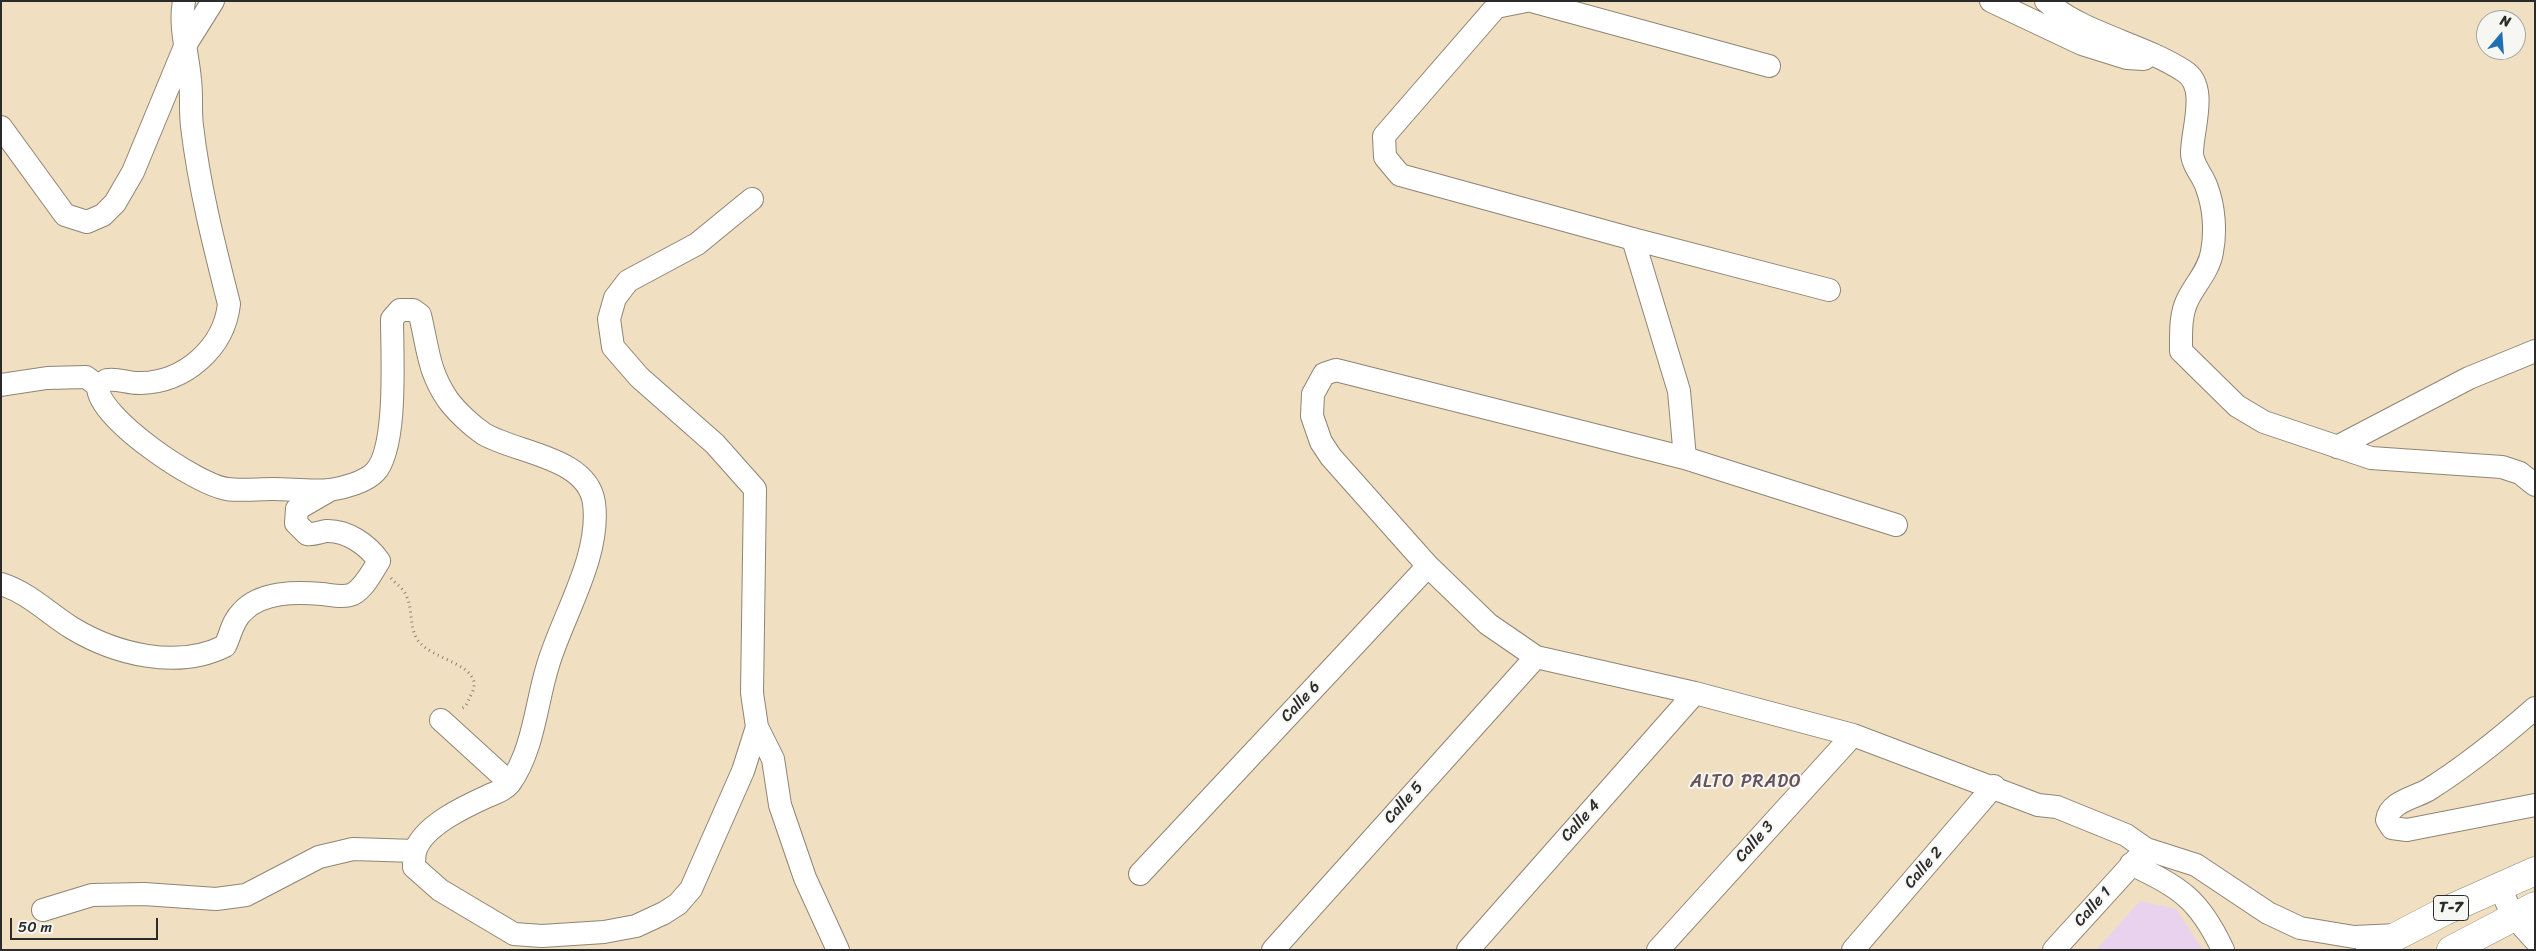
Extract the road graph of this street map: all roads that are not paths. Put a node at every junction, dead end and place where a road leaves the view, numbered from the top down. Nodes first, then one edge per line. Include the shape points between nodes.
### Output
1 (184, 1) edge
2 (213, 1) edge
3 (1526, 1) edge
4 (1530, 1) edge
5 (1992, 1) edge
6 (2046, 1) edge
7 (186, 44) junction
8 (2163, 60) junction
9 (1769, 66) dead end
10 (1, 127) edge
11 (752, 199) dead end
12 (1633, 240) junction
13 (1829, 290) dead end
14 (2535, 351) edge
15 (1, 384) edge
16 (98, 386) junction
17 (2336, 447) junction
18 (1685, 458) junction
19 (2535, 485) edge
20 (330, 490) junction
21 (1896, 526) dead end
22 (1428, 566) junction
23 (1, 584) edge
24 (1536, 657) junction
25 (1695, 693) junction
26 (2535, 708) edge
27 (447, 725) road end
28 (757, 727) junction
29 (1853, 735) junction
30 (510, 782) junction
31 (1994, 786) junction
32 (2535, 805) edge
33 (415, 851) junction
34 (2139, 857) junction
35 (2535, 871) edge
36 (1140, 874) dead end
37 (2500, 888) junction
38 (43, 910) dead end
39 (2524, 911) edge
40 (2399, 934) junction
41 (2535, 940) edge
42 (838, 950) edge
43 (1273, 950) edge
44 (1468, 950) edge
45 (1658, 950) edge
46 (1853, 950) edge
47 (2054, 950) edge
48 (2223, 950) edge
49 (2370, 950) edge
50 (2451, 950) edge

1 - 7 street
2 - 7 street
3 - 12 street via 1496,7 1384,136 1385,157 1400,175
4 - 9 street
5 - 8 street via 2082,44 2127,58
6 - 8 street via 2059,13
7 - 10 street via 133,172 115,203 103,215 87,222 66,215
7 - 16 street via 192,125 204,201 229,304 228,315 218,340 183,373 142,383 107,380
8 - 17 street via 2185,71 2194,83 2198,104 2192,156 2207,187 2214,220 2212,253 2202,279 2187,300 2181,325 2181,351 2237,406 2264,422
11 - 28 street via 697,244 628,281 615,298 609,319 613,347 639,376 715,444 755,489 752,693
12 - 13 street
12 - 18 street via 1679,391
14 - 17 street via 2469,378
15 - 16 street via 47,378 86,378
16 - 20 street via 102,403 140,440 180,468 226,489
17 - 19 street via 2371,458 2502,467 2520,473
18 - 21 street
18 - 22 street via 1349,372 1336,370 1324,374 1313,394 1312,404 1314,428 1320,442
20 - 23 street via 298,509 296,523 307,534 334,531 352,538 374,554 379,561 366,581 350,595 292,594 262,600 242,612 230,628 225,646 210,652 176,658 115,649 73,628 31,598
20 - 30 street via 376,472 385,455 391,424 392,319 400,310 413,310 420,315 434,376 449,402 466,419 484,434 558,461 583,480 594,501 595,529 548,664 526,751
22 - 24 street via 1488,624
22 - 36 street, Calle 6
24 - 25 street
24 - 43 street, Calle 5
25 - 29 street
25 - 44 street, Calle 4
26 - 32 street via 2462,768 2395,805 2388,820 2392,828 2407,830
27 - 30 street
28 - 33 street via 743,771 691,890 678,904 636,926 604,932 542,936 514,934 440,890 414,867
28 - 42 street via 773,759 780,805 805,878
29 - 31 street
29 - 45 street, Calle 3
30 - 33 street via 500,792 455,810 431,831
31 - 34 street via 2038,805 2057,807 2126,834
31 - 46 street, Calle 2
33 - 38 street via 353,849 319,857 246,895 216,899 144,894 92,895
34 - 40 street via 2196,865 2268,913 2300,928 2354,937
34 - 47 street, Calle 1
34 - 48 street via 2194,901 2209,920
35 - 37 highway, T-7
37 - 39 street
37 - 40 highway, T-7
39 - 41 street
39 - 50 highway, T-7
40 - 49 highway, T-7

